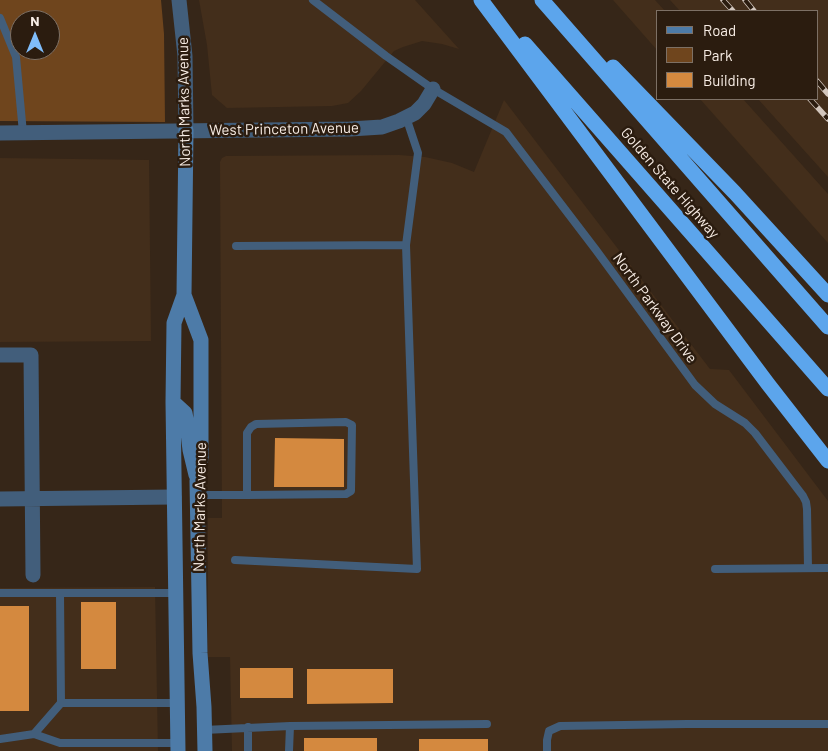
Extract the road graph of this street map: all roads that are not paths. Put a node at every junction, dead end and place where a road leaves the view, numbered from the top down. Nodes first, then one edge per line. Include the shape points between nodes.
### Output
1 (179, 0) edge
2 (313, 0) edge
3 (481, 0) edge
4 (486, 0) edge
5 (542, 0) edge
6 (548, 0) edge
7 (0, 18) edge
8 (433, 89) junction
9 (406, 118) junction
10 (186, 130) junction
11 (0, 133) edge
12 (23, 133) junction
13 (735, 193) junction
14 (406, 245) junction
15 (236, 246) dead end
16 (828, 286) edge
17 (184, 295) junction
18 (828, 295) edge
19 (828, 327) edge
20 (0, 354) edge
21 (828, 389) edge
22 (173, 402) junction
23 (828, 461) edge
24 (198, 488) junction
25 (247, 495) junction
26 (174, 498) junction
27 (0, 499) edge
28 (32, 499) junction
29 (235, 560) dead end
30 (808, 568) junction
31 (828, 568) edge
32 (715, 569) dead end
33 (33, 575) dead end
34 (0, 593) edge
35 (60, 593) junction
36 (176, 593) junction
37 (61, 703) junction
38 (177, 703) junction
39 (487, 724) dead end
40 (828, 724) edge
41 (290, 726) junction
42 (248, 727) junction
43 (204, 730) junction
44 (34, 734) junction
45 (0, 739) edge
46 (180, 748) edge
47 (205, 751) edge
48 (248, 751) edge
49 (289, 751) edge
50 (547, 751) edge

1 - 10 street, North Marks Avenue via 185,56
2 - 8 lane, North Parkway Drive
3 - 23 highway
4 - 21 highway, Golden State Highway
5 - 19 highway, Golden State Highway
6 - 13 highway
7 - 12 lane via 16,58
8 - 9 street, West Princeton Avenue via 424,104
8 - 30 lane, North Parkway Drive via 506,132 695,384 715,404 745,422 755,433 806,502
9 - 10 street, West Princeton Avenue via 382,127 350,129
9 - 14 lane via 418,153
10 - 12 street, West Princeton Avenue
10 - 17 main road, North Marks Avenue
11 - 12 street, West Princeton Avenue
13 - 16 highway
13 - 18 highway
14 - 15 lane
14 - 29 lane via 417,569
17 - 22 main road, North Marks Avenue via 174,323
17 - 24 main road, North Marks Avenue via 201,340
20 - 28 street via 31,355
22 - 24 main road via 185,413
22 - 26 main road, North Marks Avenue
24 - 25 lane
24 - 43 main road, North Marks Avenue
25 - 25 lane via 247,433 251,427 256,424 352,424 351,491 346,494
26 - 28 street
26 - 36 main road, North Marks Avenue
27 - 28 street
28 - 33 street
30 - 31 lane
30 - 32 lane
34 - 35 lane
35 - 36 lane
35 - 37 lane
36 - 38 main road, North Marks Avenue
37 - 38 lane
37 - 44 lane
38 - 46 main road, North Marks Avenue
39 - 41 lane
40 - 50 lane via 560,726 549,731
41 - 42 lane
41 - 49 lane
42 - 43 lane
42 - 48 lane
43 - 47 main road, North Marks Avenue
44 - 45 lane
44 - 46 lane via 60,742

